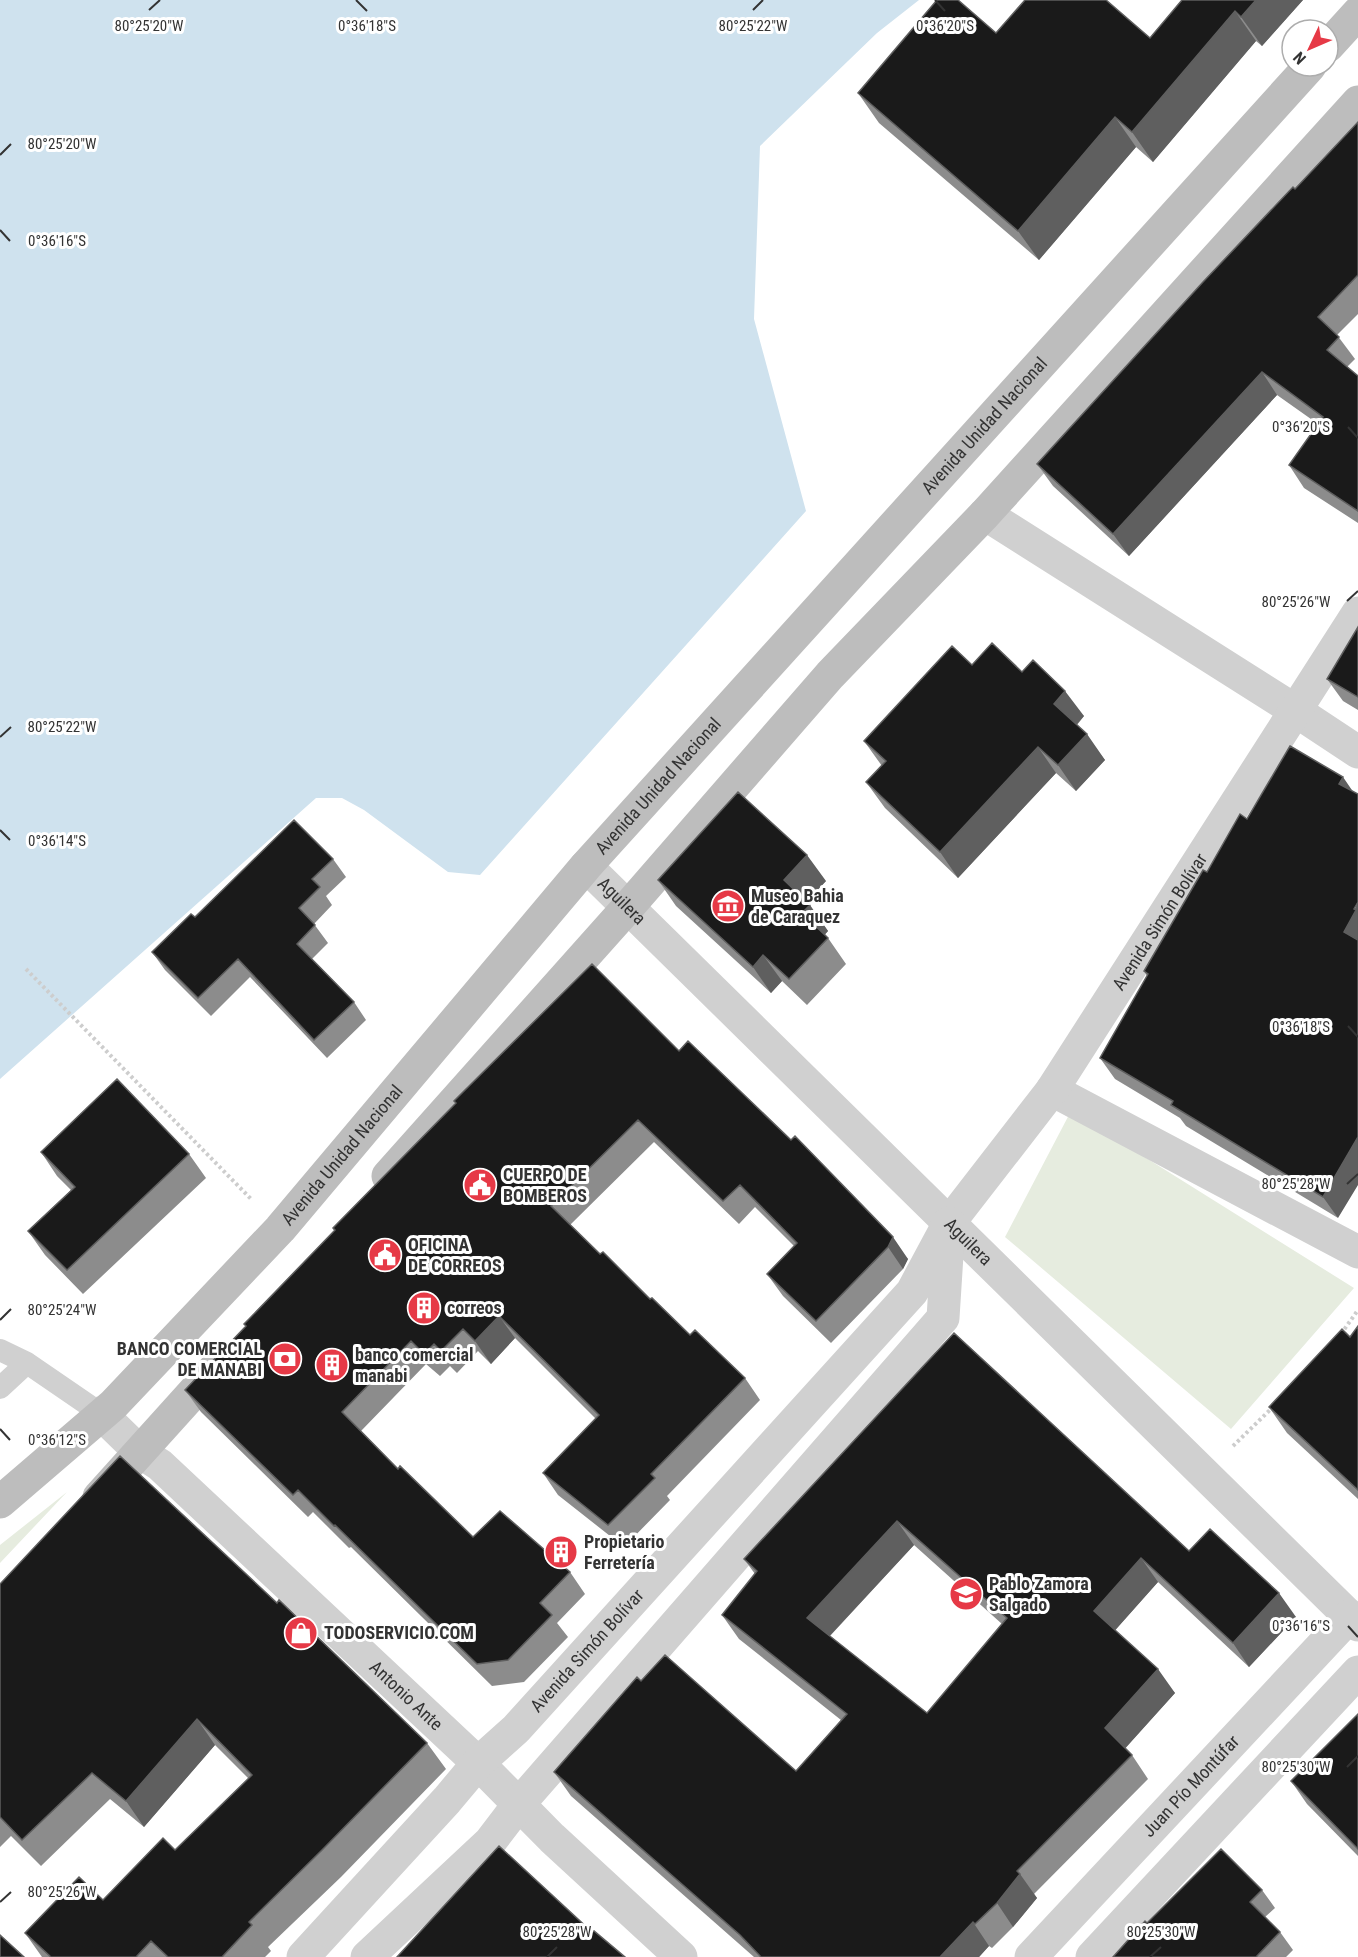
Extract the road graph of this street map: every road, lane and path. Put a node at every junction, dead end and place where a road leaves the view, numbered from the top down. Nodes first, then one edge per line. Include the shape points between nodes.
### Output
1 (1358, 13) edge
2 (1340, 33) edge
3 (1299, 78) edge
4 (1358, 102) edge
5 (985, 514) junction
6 (1358, 613) edge
7 (1296, 711) junction
8 (1358, 752) edge
9 (586, 866) junction
10 (629, 906) junction
11 (26, 969) dead end
12 (1052, 1090) junction
13 (366, 1200) edge
14 (949, 1223) junction
15 (280, 1229) junction
16 (1358, 1252) edge
17 (1358, 1310) edge
18 (1339, 1337) edge
19 (238, 1342) edge
20 (0, 1350) edge
21 (27, 1364) junction
22 (0, 1388) edge
23 (1277, 1403) edge
24 (100, 1413) junction
25 (140, 1452) junction
26 (1204, 1474) junction
27 (0, 1502) edge
28 (81, 1517) edge
29 (1354, 1621) edge
30 (1358, 1672) edge
31 (478, 1763) junction
32 (519, 1804) junction
33 (303, 1957) edge
34 (367, 1957) edge
35 (681, 1957) edge
36 (1031, 1957) edge
37 (1092, 1957) edge

1 - 2 main road
3 - 9 main road, Avenida Unidad Nacional
4 - 5 main road
5 - 7 street
5 - 10 main road via 830,675
6 - 7 street, Avenida Simón Bolívar
7 - 8 street
7 - 12 street, Avenida Simón Bolívar
9 - 10 street, Aguilera
9 - 15 main road, Avenida Unidad Nacional
10 - 13 main road
10 - 14 street, Aguilera
11 - 15 path
12 - 14 street, Avenida Simón Bolívar
12 - 16 street
14 - 26 street, Aguilera
14 - 31 street, Avenida Simón Bolívar via 912,1292 516,1729
14 - 32 street via 943,1318
15 - 24 main road, Avenida Unidad Nacional via 113,1405
17 - 18 path
19 - 25 main road
20 - 21 lane
21 - 22 lane
21 - 24 lane
23 - 26 path
24 - 25 street, Antonio Ante
24 - 27 main road, Avenida Unidad Nacional
25 - 28 main road
25 - 31 street, Antonio Ante via 160,1465
26 - 29 street, Aguilera
29 - 36 street, Juan Pío Montúfar
30 - 37 street
31 - 32 street, Antonio Ante
31 - 33 street, Avenida Simón Bolívar
32 - 34 street via 490,1842
32 - 35 street, Antonio Ante

